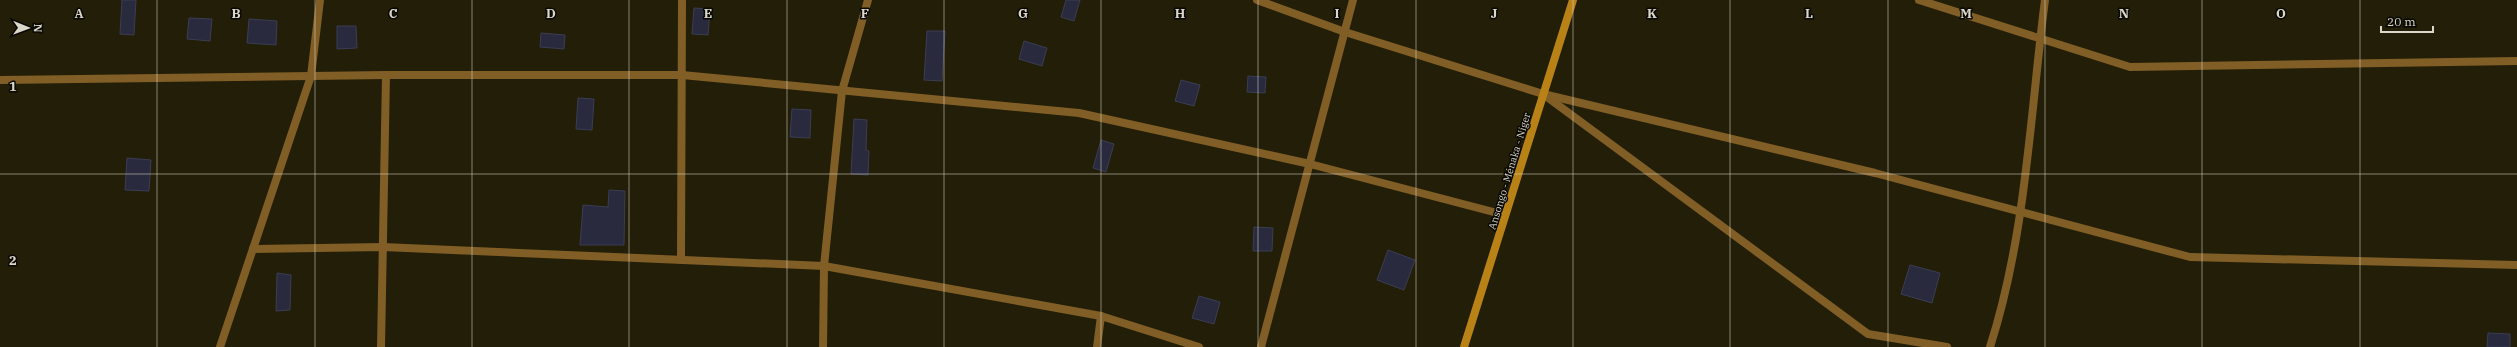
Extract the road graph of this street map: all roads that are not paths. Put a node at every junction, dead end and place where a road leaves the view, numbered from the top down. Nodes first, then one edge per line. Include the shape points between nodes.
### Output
1 (320, 0) edge
2 (682, 0) edge
3 (868, 0) edge
4 (1257, 0) edge
5 (1353, 0) edge
6 (1573, 0) edge
7 (1919, 0) edge
8 (2045, 0) edge
9 (1345, 32) junction
10 (2040, 38) junction
11 (2517, 61) edge
12 (386, 75) junction
13 (682, 75) junction
14 (311, 76) junction
15 (0, 80) edge
16 (842, 91) junction
17 (1544, 94) junction
18 (1310, 164) junction
19 (2021, 212) junction
20 (1505, 216) junction
21 (383, 247) junction
22 (254, 249) junction
23 (681, 260) junction
24 (2517, 265) edge
25 (824, 266) junction
26 (1101, 316) junction
27 (220, 347) edge
28 (381, 347) edge
29 (823, 347) edge
30 (1097, 347) edge
31 (1200, 347) edge
32 (1261, 347) edge
33 (1464, 347) edge
34 (1947, 347) edge
35 (1990, 347) edge

1 - 14 street
2 - 13 street
3 - 16 street
4 - 9 street
5 - 9 street
6 - 17 main road, Ansongo - Ménaka - Niger
7 - 10 street
8 - 10 street
9 - 17 street
9 - 18 street
10 - 11 street via 2130,67
10 - 19 street
12 - 13 street
12 - 14 street
12 - 21 street
13 - 16 street
13 - 23 street
14 - 15 street
14 - 22 street
16 - 18 street via 1079,113
16 - 25 street
17 - 19 street
17 - 20 main road, Ansongo - Ménaka - Niger
17 - 34 street via 1868,334
18 - 20 street
18 - 32 street
19 - 24 street via 2190,257
19 - 35 street via 2005,303
20 - 33 main road, Ansongo - Ménaka - Niger
21 - 22 street
21 - 23 street
21 - 28 street
22 - 27 street
23 - 25 street
25 - 26 street
25 - 29 street
26 - 30 street
26 - 31 street

